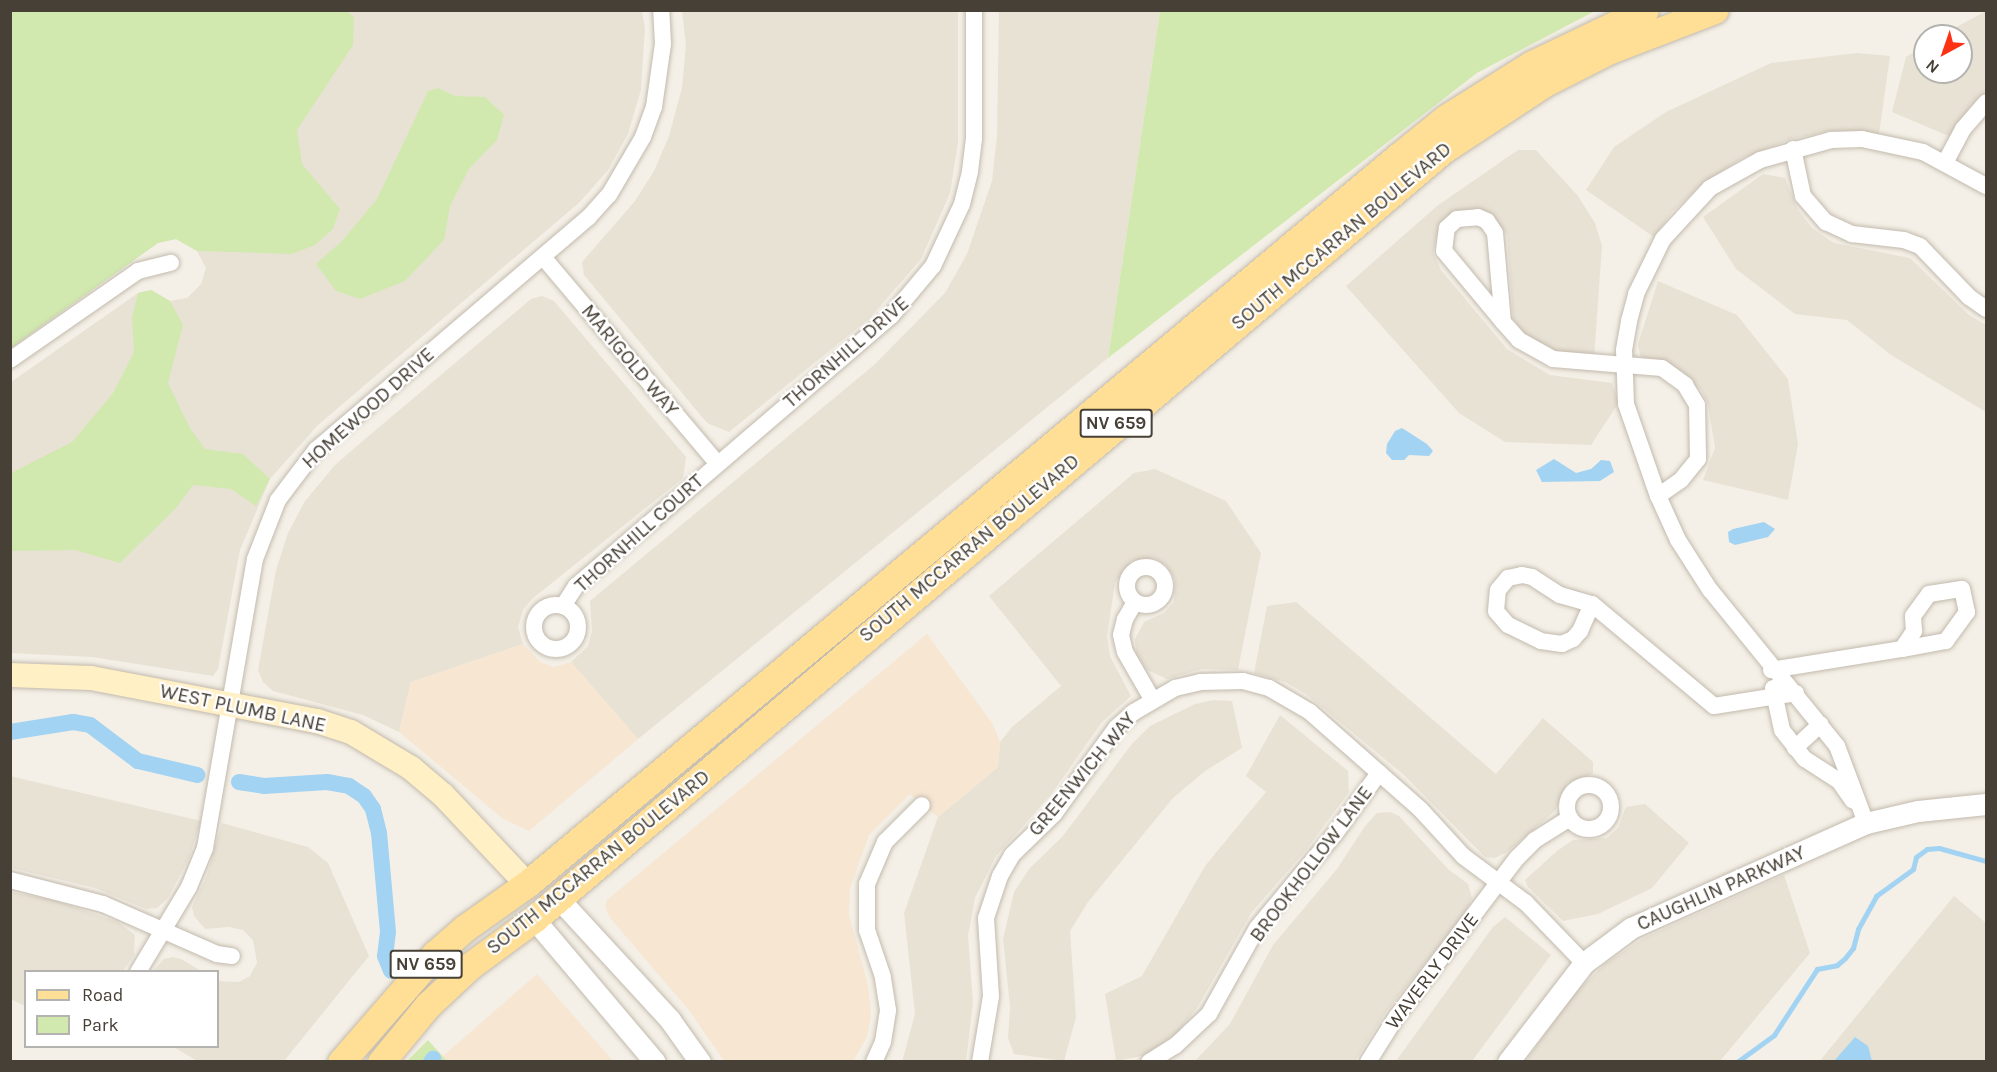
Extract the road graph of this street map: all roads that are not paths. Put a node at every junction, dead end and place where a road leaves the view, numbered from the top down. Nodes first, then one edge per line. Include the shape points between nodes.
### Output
1 (661, 10) edge
2 (974, 10) edge
3 (1645, 10) edge
4 (1715, 10) edge
5 (1986, 104) edge
6 (1793, 149) junction
7 (1946, 161) junction
8 (1986, 186) edge
9 (543, 257) junction
10 (171, 263) dead end
11 (1986, 309) edge
12 (1503, 322) junction
13 (10, 360) edge
14 (1626, 365) junction
15 (717, 463) junction
16 (1658, 496) junction
17 (1135, 602) dead end
18 (1592, 604) junction
19 (563, 606) dead end
20 (1902, 649) dead end
21 (1771, 669) junction
22 (10, 675) edge
23 (1796, 693) junction
24 (1773, 697) junction
25 (1152, 699) junction
26 (229, 704) junction
27 (1821, 724) junction
28 (1795, 748) junction
29 (1380, 773) junction
30 (1986, 804) edge
31 (922, 805) dead end
32 (1570, 818) dead end
33 (1866, 823) junction
34 (10, 880) edge
35 (1498, 882) junction
36 (527, 884) junction
37 (558, 898) junction
38 (534, 919) junction
39 (163, 931) junction
40 (232, 956) dead end
41 (1584, 963) junction
42 (139, 970) edge
43 (341, 1062) edge
44 (381, 1062) edge
45 (655, 1062) edge
46 (700, 1062) edge
47 (874, 1062) edge
48 (980, 1062) edge
49 (1149, 1062) edge
50 (1368, 1062) edge
51 (1508, 1062) edge

1 - 9 street, HOMEWOOD DRIVE via 661,74 643,137 609,195
2 - 15 street, THORNHILL DRIVE via 974,139 970,171 962,204 933,266 891,316
3 - 36 main road, SOUTH MCCARRAN BOULEVARD / NV 659 via 1532,64 1446,118
4 - 37 main road, SOUTH MCCARRAN BOULEVARD / NV 659 via 1610,50 1545,83 1443,150
5 - 7 street via 1963,129
6 - 7 street via 1831,140 1862,139 1896,144
6 - 11 street via 1803,196 1826,222 1852,234 1904,240 1920,246
6 - 14 street via 1736,170 1710,188 1663,239 1636,294 1624,350
7 - 8 street
9 - 15 street, MARIGOLD WAY
9 - 26 street, HOMEWOOD DRIVE via 334,433 296,472 270,519 255,560
10 - 13 street via 138,271
12 - 12 street via 1444,251 1443,238 1457,219 1479,217 1487,220 1496,233
12 - 14 street via 1519,340 1553,359
14 - 16 street via 1626,404
14 - 16 street via 1662,368 1675,374 1697,405 1698,459 1686,476
15 - 19 street, THORNHILL COURT via 576,586
16 - 21 street via 1692,563
17 - 25 street via 1121,635 1125,652
18 - 18 street via 1580,632 1562,644 1541,641 1508,625 1496,611 1498,590 1508,578 1522,575 1560,595
18 - 24 street via 1714,706
20 - 21 street
21 - 23 street
21 - 24 street
22 - 26 main road, WEST PLUMB LANE via 91,678
23 - 24 street
23 - 27 street
24 - 28 street via 1782,730
25 - 29 street, GREENWICH WAY via 1200,682 1243,681 1269,688 1310,712
25 - 48 street, GREENWICH WAY via 1116,729 1067,798 1012,855 1000,876 986,918 991,996
26 - 36 main road, WEST PLUMB LANE via 317,721 381,748 443,795
26 - 39 street, HOMEWOOD DRIVE via 205,848 189,887
27 - 28 street
27 - 33 street via 1850,772
28 - 33 street via 1839,781
29 - 35 street, GREENWICH WAY via 1463,856
29 - 49 street, BROOKHOLLOW LANE via 1257,928 1209,1014 1175,1046
30 - 33 street, CAUGHLIN PARKWAY via 1918,811
31 - 47 street via 885,842 867,884 867,930 883,977 888,1010 883,1042
32 - 35 street, WAVERLY DRIVE via 1535,840
33 - 41 street, CAUGHLIN PARKWAY via 1650,919 1614,939
34 - 39 street via 103,904
35 - 41 street, GREENWICH WAY via 1526,903
35 - 50 street, WAVERLY DRIVE via 1397,1016
36 - 37 main road
36 - 38 main road via 524,894
36 - 43 main road, SOUTH MCCARRAN BOULEVARD / NV 659 via 435,954
37 - 38 main road, SOUTH MCCARRAN BOULEVARD / NV 659
37 - 46 street via 670,1020
38 - 44 main road, SOUTH MCCARRAN BOULEVARD / NV 659 via 470,966 428,1005
38 - 45 street
39 - 40 street via 217,954
39 - 42 street, HOMEWOOD DRIVE
41 - 51 street, CAUGHLIN PARKWAY

